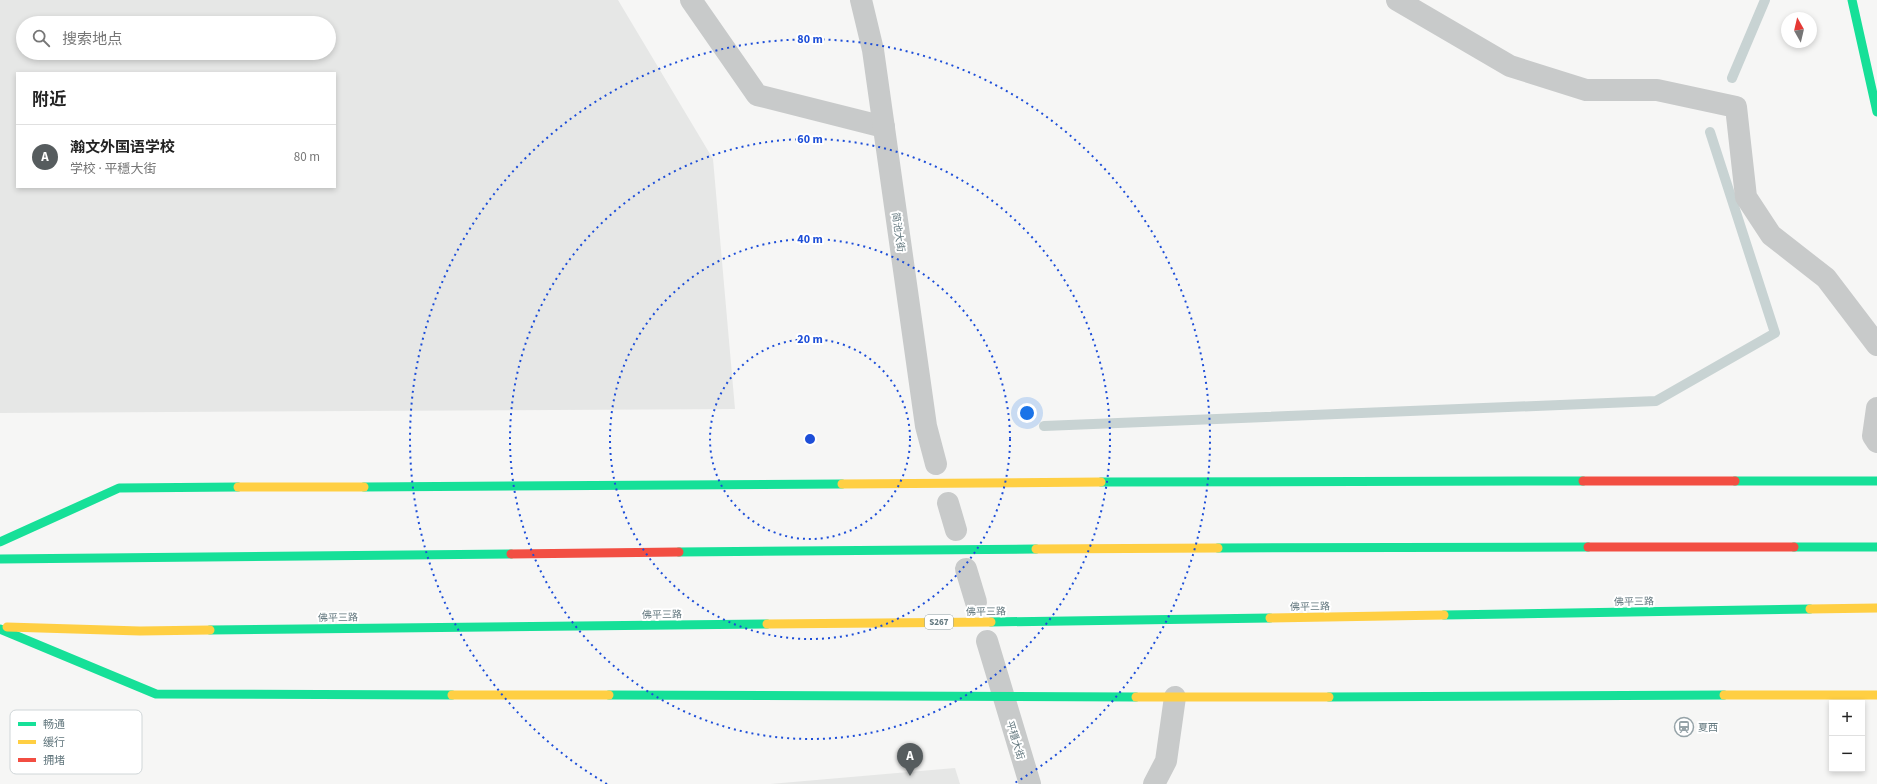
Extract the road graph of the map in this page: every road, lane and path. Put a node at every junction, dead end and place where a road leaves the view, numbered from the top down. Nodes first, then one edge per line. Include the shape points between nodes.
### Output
1 (691, 0) edge
2 (861, 0) edge
3 (1397, 0) edge
4 (1852, 0) edge
5 (1877, 112) edge
6 (884, 127) junction
7 (1877, 345) edge
8 (1877, 408) edge
9 (1877, 442) edge
10 (936, 464) dead end
11 (1877, 481) edge
12 (948, 503) dead end
13 (956, 530) dead end
14 (0, 542) edge
15 (1877, 547) edge
16 (0, 559) edge
17 (966, 569) dead end
18 (976, 602) dead end
19 (1877, 608) edge
20 (0, 628) edge
21 (987, 641) dead end
22 (1877, 695) edge
23 (1003, 696) junction
24 (1175, 697) junction
25 (1030, 784) edge
26 (1154, 784) edge

1 - 6 street via 757,95
2 - 6 street, 简池大街 via 873,50
3 - 7 street via 1510,66 1586,90 1657,90 1736,107 1746,197 1771,235 1826,278
4 - 5 main road
6 - 10 street, 简池大街 via 926,426
8 - 9 street via 1873,436
11 - 14 main road via 119,488
12 - 13 street
15 - 16 main road via 1138,548
17 - 18 street
19 - 20 main road, 佛平三路 / S267 via 1136,620 140,630
20 - 23 main road via 156,694
21 - 23 street, 平穩大街
22 - 24 main road
23 - 24 main road
23 - 25 street, 平穩大街
24 - 26 street via 1166,761

